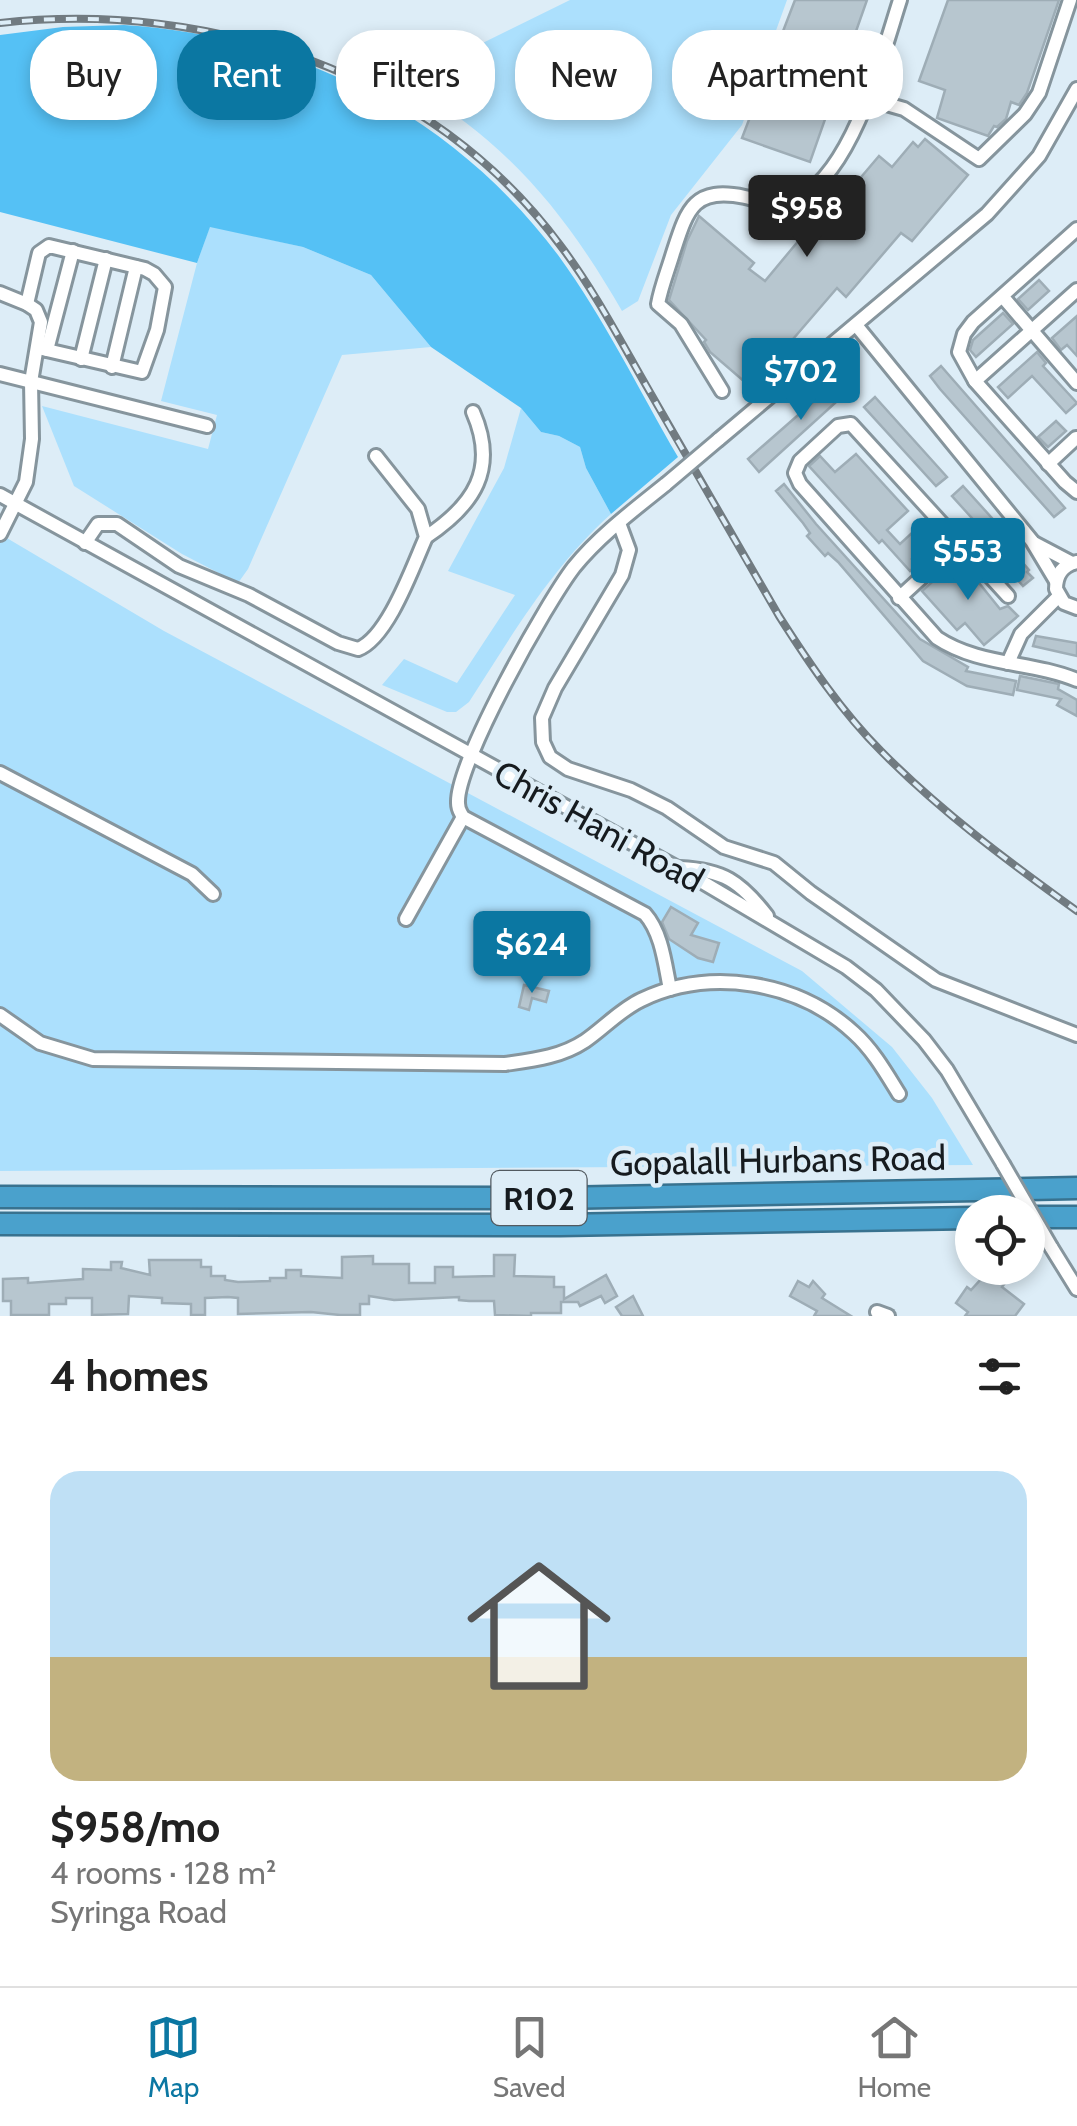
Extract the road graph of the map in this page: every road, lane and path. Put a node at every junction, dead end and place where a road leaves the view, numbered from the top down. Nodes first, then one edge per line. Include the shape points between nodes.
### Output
1 (900, 0) edge
2 (1070, 0) edge
3 (891, 30) edge
4 (1077, 89) edge
5 (903, 108) edge
6 (858, 120) edge
7 (1077, 229) edge
8 (73, 251) junction
9 (106, 259) junction
10 (136, 267) junction
11 (1077, 290) edge
12 (0, 293) edge
13 (1003, 297) junction
14 (27, 304) junction
15 (856, 325) junction
16 (1032, 330) junction
17 (43, 349) junction
18 (81, 359) junction
19 (112, 367) junction
20 (0, 374) edge
21 (975, 381) junction
22 (31, 382) junction
23 (1077, 383) edge
24 (722, 391) dead end
25 (473, 412) dead end
26 (207, 426) dead end
27 (1076, 438) edge
28 (376, 456) dead end
29 (1048, 464) junction
30 (1077, 492) edge
31 (0, 495) edge
32 (16, 505) junction
33 (619, 522) junction
34 (0, 534) edge
35 (426, 537) junction
36 (1032, 542) junction
37 (85, 543) junction
38 (958, 544) junction
39 (1075, 563) edge
40 (1056, 581) junction
41 (1008, 596) dead end
42 (1058, 597) junction
43 (899, 598) junction
44 (1075, 608) edge
45 (1043, 615) junction
46 (1008, 663) junction
47 (1077, 680) edge
48 (471, 756) junction
49 (0, 773) edge
50 (463, 818) junction
51 (212, 894) dead end
52 (406, 919) dead end
53 (670, 989) junction
54 (0, 1015) edge
55 (1077, 1035) edge
56 (899, 1094) dead end
57 (1077, 1188) edge
58 (0, 1197) edge
59 (1045, 1217) edge
60 (1077, 1217) edge
61 (955, 1218) edge
62 (0, 1224) edge
63 (1077, 1290) edge

1 - 3 street
2 - 5 street via 1039,93 979,159
4 - 15 street via 1016,184
6 - 24 street via 838,158 803,197 766,204 719,193 698,200 685,215 658,304 681,324
7 - 13 street
8 - 9 street
8 - 14 street via 49,246 38,253
8 - 17 street
9 - 10 street
9 - 18 street
10 - 19 street
10 - 19 street via 160,280 165,300 142,372
11 - 16 street
12 - 14 street
13 - 16 street
13 - 21 street via 973,322 961,343
14 - 17 street via 41,322
15 - 33 street, bridge
15 - 36 street
16 - 21 street
16 - 23 street
17 - 18 street
17 - 22 street
18 - 19 street
20 - 22 street
21 - 29 street
22 - 26 street
22 - 32 street via 30,456
25 - 35 street via 485,449 480,477 464,507
27 - 29 street
28 - 35 street via 418,509
29 - 30 street
31 - 32 street, Chris Hani Road
32 - 34 street
32 - 37 street, Chris Hani Road
33 - 48 street via 576,565 548,606
33 - 55 street via 629,550 622,575 542,718 550,757 666,808 724,847 774,863 936,980
35 - 37 street via 383,625 358,649 179,566 117,524 98,524
36 - 39 street
36 - 40 street
37 - 48 street, Chris Hani Road
38 - 41 street
38 - 43 street
38 - 43 street via 851,424 838,426 795,473
39 - 40 street
40 - 42 street
42 - 44 street
42 - 45 street
43 - 46 street via 954,649
44 - 45 street
45 - 46 street via 1021,634
46 - 47 street
48 - 50 street via 457,802
48 - 63 street, Chris Hani Road, bridge via 771,921 846,967 900,1013 947,1070
49 - 51 street via 192,874
50 - 52 street
50 - 53 street via 645,914 663,952
53 - 54 street via 635,1003 566,1052 505,1064 93,1060 40,1044
53 - 56 street via 759,985 822,1008 855,1034
57 - 58 highway, Gopalall Hurbans Road / R102 via 558,1198
59 - 60 highway
61 - 62 highway, Gopalall Hurbans Road / R102

